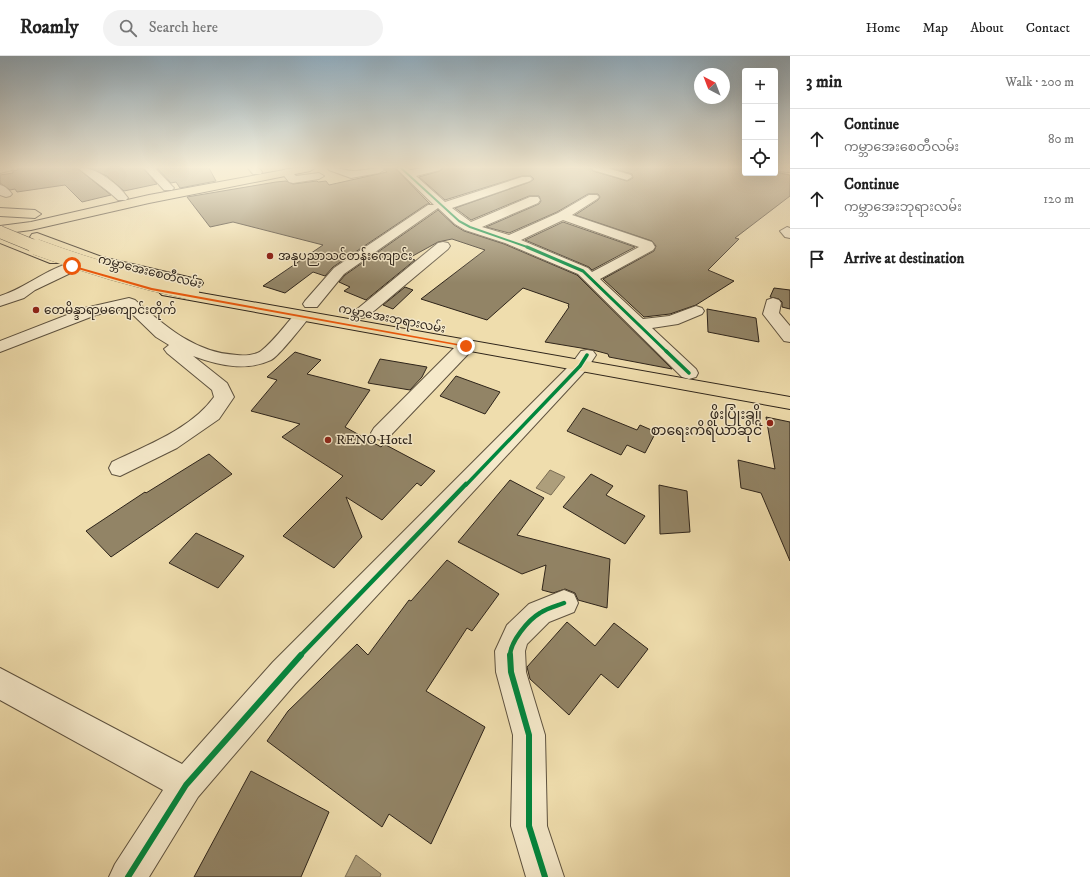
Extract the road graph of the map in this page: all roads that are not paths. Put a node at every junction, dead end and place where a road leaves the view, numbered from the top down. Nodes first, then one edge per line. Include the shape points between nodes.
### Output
1 (86, 206) edge
2 (116, 206) edge
3 (443, 206) edge
4 (519, 206) edge
5 (578, 206) edge
6 (438, 208) junction
7 (0, 212) edge
8 (62, 212) junction
9 (90, 212) junction
10 (562, 216) junction
11 (4, 227) edge
12 (470, 227) junction
13 (0, 238) edge
14 (510, 240) junction
15 (51, 242) junction
16 (443, 246) dead end
17 (0, 248) edge
18 (25, 249) junction
19 (91, 257) junction
20 (73, 266) junction
21 (591, 278) junction
22 (214, 294) junction
23 (0, 301) edge
24 (773, 303) dead end
25 (307, 310) junction
26 (696, 311) dead end
27 (362, 313) junction
28 (144, 316) junction
29 (638, 325) junction
30 (790, 338) edge
31 (0, 346) edge
32 (466, 346) junction
33 (583, 360) junction
34 (693, 380) junction
35 (790, 390) edge
36 (790, 403) edge
37 (381, 433) dead end
38 (120, 468) dead end
39 (564, 603) dead end
40 (0, 683) edge
41 (186, 785) junction
42 (128, 877) edge
43 (545, 877) edge

1 - 8 main road
2 - 9 main road
3 - 6 street
4 - 12 street
5 - 10 street
6 - 12 street
6 - 25 street via 339,271
7 - 8 main road
8 - 11 main road
9 - 11 main road
9 - 15 main road via 49,230 45,234
10 - 14 street
10 - 21 street via 648,247
11 - 15 main road, ကမ္ဘာအေးစေတီလမ်း
11 - 22 main road, bridge via 11,238 84,265 143,282
12 - 14 street
13 - 18 main road, ကမ္ဘာအေးစေတီလမ်း
14 - 21 street via 568,264
15 - 19 main road, ကမ္ဘာအေးစေတီလမ်း
16 - 27 street
17 - 18 main road
18 - 20 main road, ကမ္ဘာအေးစေတီလမ်း
19 - 20 main road via 78,261
19 - 22 main road, ကမ္ဘာအေးစေတီလမ်း
20 - 22 main road, ကမ္ဘာအေးစေတီလမ်း via 151,289
20 - 23 street via 19,295
21 - 29 street
22 - 25 main road, ကမ္ဘာအေးဘုရားလမ်း
24 - 30 street via 771,314
25 - 27 main road, ကမ္ဘာအေးဘုရားလမ်း
25 - 28 street via 266,356 243,361 222,360 187,348 162,333
25 - 32 main road, ကမ္ဘာအေးဘုရားလမ်း
26 - 29 street via 672,321
27 - 33 main road, ကမ္ဘာအေးဘုရားလမ်း
28 - 31 street via 130,303 92,311
28 - 38 street via 148,328 220,387 224,397 212,414 170,443
29 - 34 street
32 - 33 main road, ကမ္ဘာအေးဘုရားလမ်း
32 - 37 street
33 - 34 main road, ကမ္ဘာအေးဘုရားလမ်း
33 - 41 street via 284,673
34 - 35 main road, ကမ္ဘာအေးဘုရားလမ်း
34 - 36 main road, ကမ္ဘာအေးဘုရားလမ်း via 726,392
39 - 43 street via 539,613 516,635 510,651 511,672 529,735 529,826
40 - 41 street
41 - 42 street

